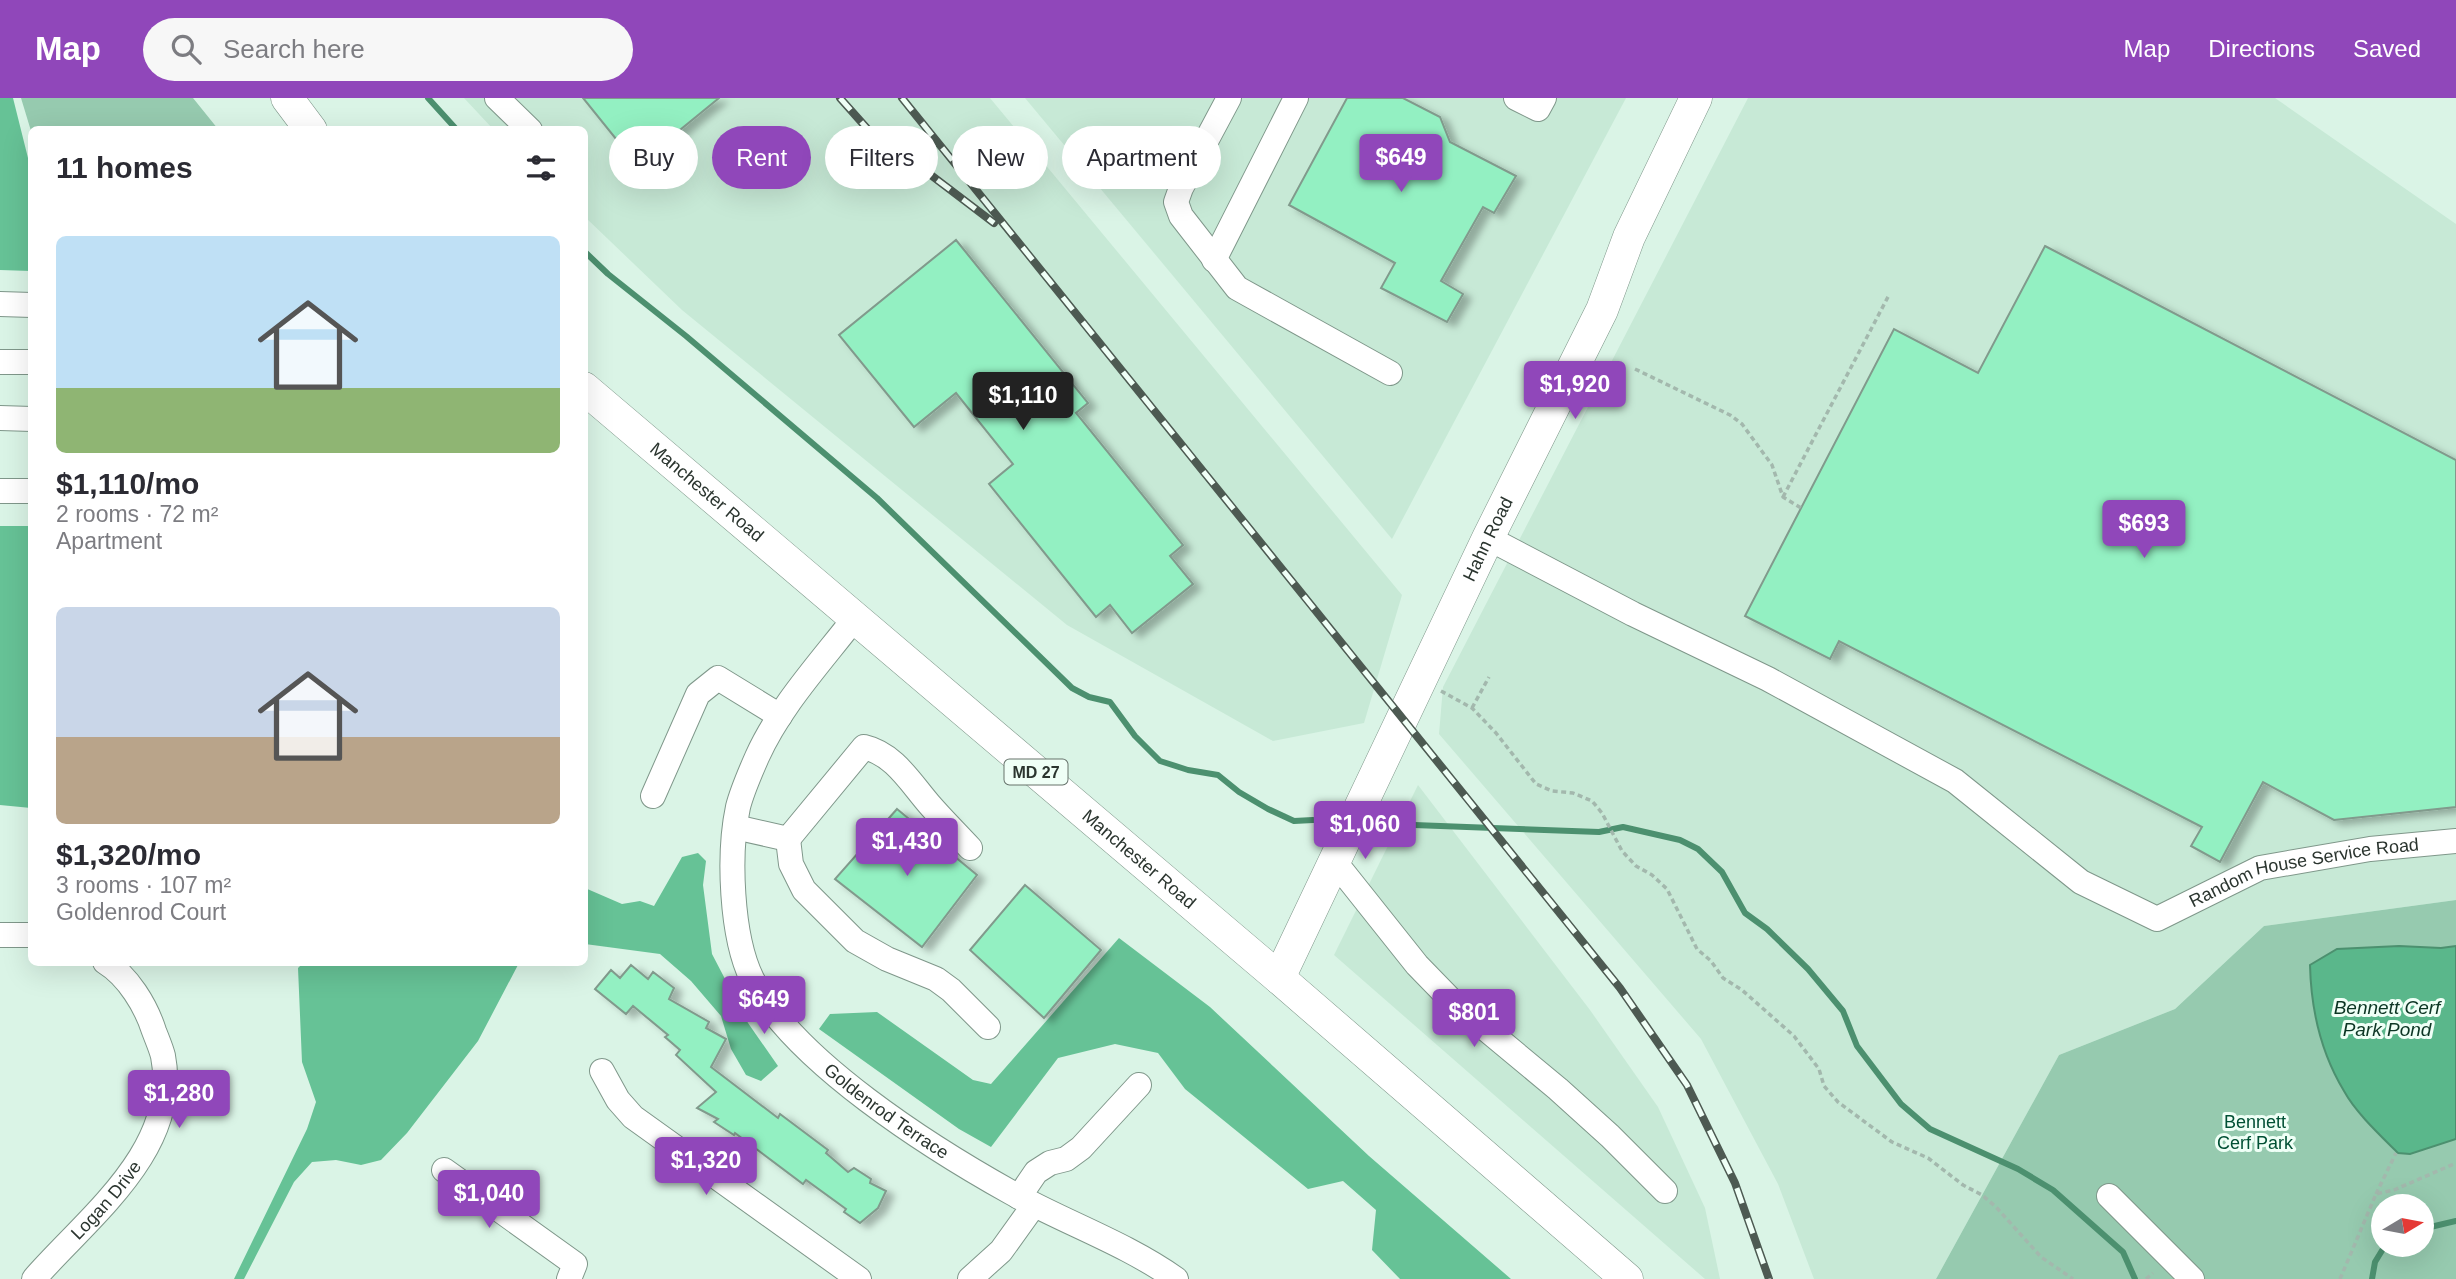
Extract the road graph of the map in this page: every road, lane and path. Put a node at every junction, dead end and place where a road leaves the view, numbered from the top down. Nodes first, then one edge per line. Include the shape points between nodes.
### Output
1 (287, 98) edge
2 (497, 98) edge
3 (1229, 98) edge
4 (1296, 98) edge
5 (1516, 98) edge
6 (1544, 98) edge
7 (1696, 98) edge
8 (308, 126) edge
9 (526, 126) edge
10 (1214, 260) junction
11 (1889, 295) dead end
12 (0, 304) edge
13 (28, 305) edge
14 (0, 362) edge
15 (28, 362) edge
16 (1635, 369) dead end
17 (1390, 373) dead end
18 (589, 402) edge
19 (0, 418) edge
20 (28, 419) edge
21 (0, 491) edge
22 (28, 491) edge
23 (1783, 498) junction
24 (1801, 508) dead end
25 (1488, 538) junction
26 (854, 619) junction
27 (1489, 677) dead end
28 (1421, 680) junction
29 (1472, 708) junction
30 (780, 716) junction
31 (653, 796) dead end
32 (735, 827) junction
33 (788, 839) junction
34 (2456, 841) edge
35 (970, 848) dead end
36 (1335, 862) junction
37 (0, 935) edge
38 (28, 935) edge
39 (110, 966) edge
40 (1279, 978) junction
41 (988, 1027) dead end
42 (603, 1071) dead end
43 (1139, 1085) dead end
44 (2396, 1153) dead end
45 (2456, 1163) edge
46 (444, 1170) dead end
47 (1665, 1191) dead end
48 (2376, 1194) joint
49 (2109, 1196) dead end
50 (1027, 1201) junction
51 (2371, 1206) edge
52 (34, 1279) edge
53 (569, 1279) edge
54 (859, 1279) edge
55 (970, 1279) edge
56 (1176, 1279) edge
57 (1627, 1279) edge
58 (2073, 1279) edge
59 (2192, 1279) edge
60 (2340, 1279) edge

1 - 8 main road
2 - 9 street
3 - 10 street via 1176,202
4 - 10 street
5 - 6 street via 1538,109
7 - 25 main road, Hahn Road via 1629,237 1602,310
10 - 17 street via 1237,288
11 - 23 path
12 - 13 street
14 - 15 street
16 - 23 path via 1742,425 1772,465
18 - 26 main road, Manchester Road / MD 27
19 - 20 street
21 - 22 street
23 - 24 path
25 - 28 main road, Hahn Road
25 - 34 street, Random House Service Road via 1768,679 1955,781 2081,882 2157,919 2260,868 2370,849
26 - 30 street, Goldenrod Terrace
26 - 40 main road, Manchester Road / MD 27
27 - 29 path
28 - 29 path
28 - 36 main road, Hahn Road
29 - 58 path via 1536,783 1552,792 1573,793 1591,801 1622,851 1667,889 1697,949 1723,978 1794,1036 1838,1102 1892,1142 1928,1158 1982,1195 2041,1257
30 - 31 street via 718,678 698,694
30 - 32 street, Goldenrod Terrace via 758,756
32 - 33 street
32 - 50 street, Goldenrod Terrace via 733,880 741,946 751,978 764,999 791,1033 836,1074 968,1168
33 - 35 street via 864,747 877,750 900,768
33 - 41 street via 791,864 804,890 855,941 936,979
36 - 40 main road, Hahn Road
36 - 47 street via 1452,1001 1558,1089
37 - 38 street
39 - 52 street, Logan Drive via 139,999 152,1024 163,1056 161,1111 142,1157
40 - 57 main road, Manchester Road / MD 27
42 - 54 street via 618,1100 634,1117
43 - 50 street via 1081,1148 1037,1172
44 - 48 path
45 - 48 path
46 - 53 street via 575,1264
49 - 59 street
50 - 55 street via 1001,1251
50 - 56 street, Goldenrod Terrace via 1096,1233
51 - 60 path

